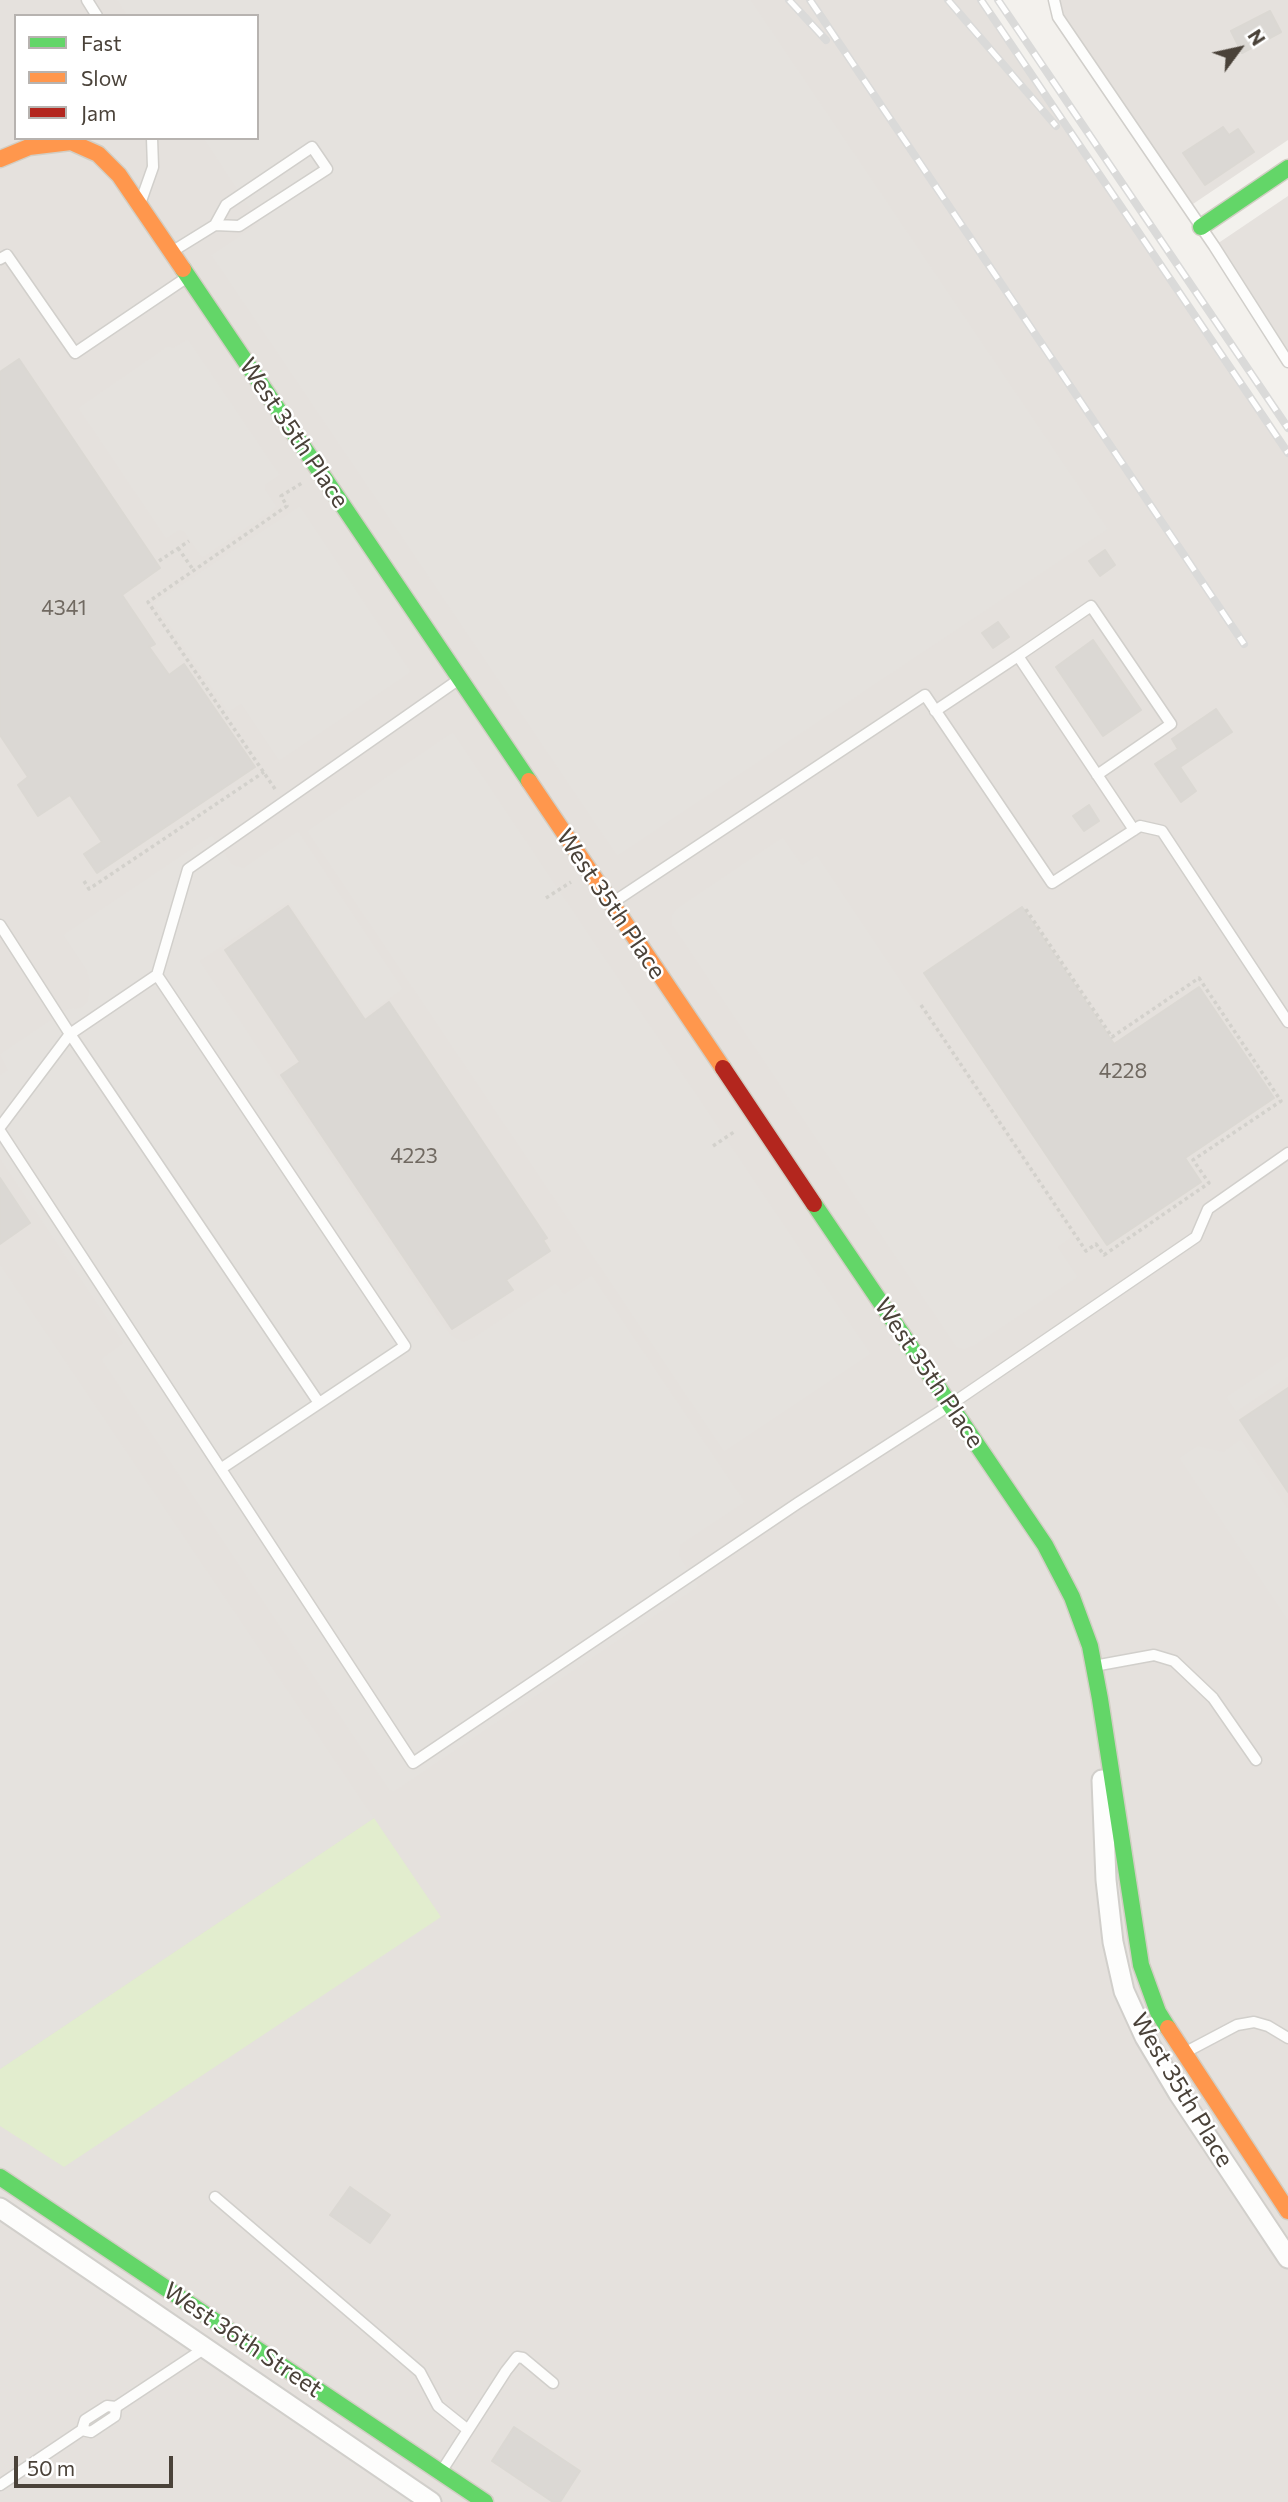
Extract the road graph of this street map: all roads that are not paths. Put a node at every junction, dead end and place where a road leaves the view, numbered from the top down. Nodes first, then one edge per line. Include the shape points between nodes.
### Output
1 (1054, 0) edge
2 (152, 140) edge
3 (0, 159) edge
4 (1288, 168) edge
5 (140, 205) junction
6 (215, 225) junction
7 (1201, 227) junction
8 (172, 251) junction
9 (0, 259) edge
10 (189, 276) junction
11 (1288, 362) edge
12 (1018, 656) junction
13 (459, 680) junction
14 (935, 711) junction
15 (1097, 775) junction
16 (1134, 831) junction
17 (611, 903) junction
18 (0, 925) edge
19 (157, 975) junction
20 (1288, 1022) edge
21 (70, 1034) junction
22 (0, 1129) edge
23 (1288, 1153) edge
24 (319, 1403) junction
25 (950, 1405) junction
26 (222, 1468) junction
27 (1093, 1666) junction
28 (1100, 1699) junction
29 (1256, 1760) dead end
30 (1288, 2038) edge
31 (1183, 2054) junction
32 (0, 2177) edge
33 (215, 2197) dead end
34 (0, 2208) edge
35 (1288, 2211) edge
36 (1288, 2258) edge
37 (205, 2348) junction
38 (553, 2383) dead end
39 (468, 2430) junction
40 (441, 2472) junction
41 (0, 2485) edge
42 (430, 2502) edge
43 (485, 2502) edge

1 - 7 lane via 1058,17
2 - 5 lane via 153,167
3 - 5 street, West 35th Place via 29,147 71,142 99,154
4 - 7 street
5 - 8 street, West 35th Place
6 - 6 lane via 226,205 312,147 327,169 239,226
6 - 8 lane
7 - 11 lane
8 - 10 street, West 35th Place
9 - 10 lane via 7,254 75,353
10 - 13 street, West 35th Place
12 - 14 lane
12 - 15 lane
12 - 15 lane via 1091,606 1171,724
13 - 17 street, West 35th Place
13 - 19 lane via 188,869
14 - 16 lane via 1052,883
14 - 17 lane via 925,695
15 - 16 lane
16 - 20 lane via 1140,826 1162,831
17 - 25 street, West 35th Place
18 - 21 lane
19 - 21 lane
19 - 24 lane via 405,1346
21 - 22 lane
21 - 24 lane
22 - 26 lane
23 - 25 lane via 1208,1209 1196,1237
24 - 26 lane
25 - 26 lane via 413,1763
25 - 27 street, West 35th Place via 1045,1545 1072,1597
27 - 28 street, West 35th Place
27 - 29 lane via 1154,1656 1174,1661 1213,1698
28 - 31 street, West 35th Place via 1141,1965 1158,2012
28 - 36 street, West 35th Place via 1106,1880 1124,1991 1172,2083
30 - 31 lane via 1254,2022 1237,2025
31 - 35 street, West 35th Place
32 - 40 street, West 36th Street
33 - 39 lane via 420,2372 438,2406
34 - 37 street, West 36th Street
37 - 41 lane via 116,2407 107,2406 85,2420 82,2430
37 - 42 street, West 36th Street
38 - 39 lane via 517,2357
39 - 40 lane
40 - 43 street, West 36th Street

